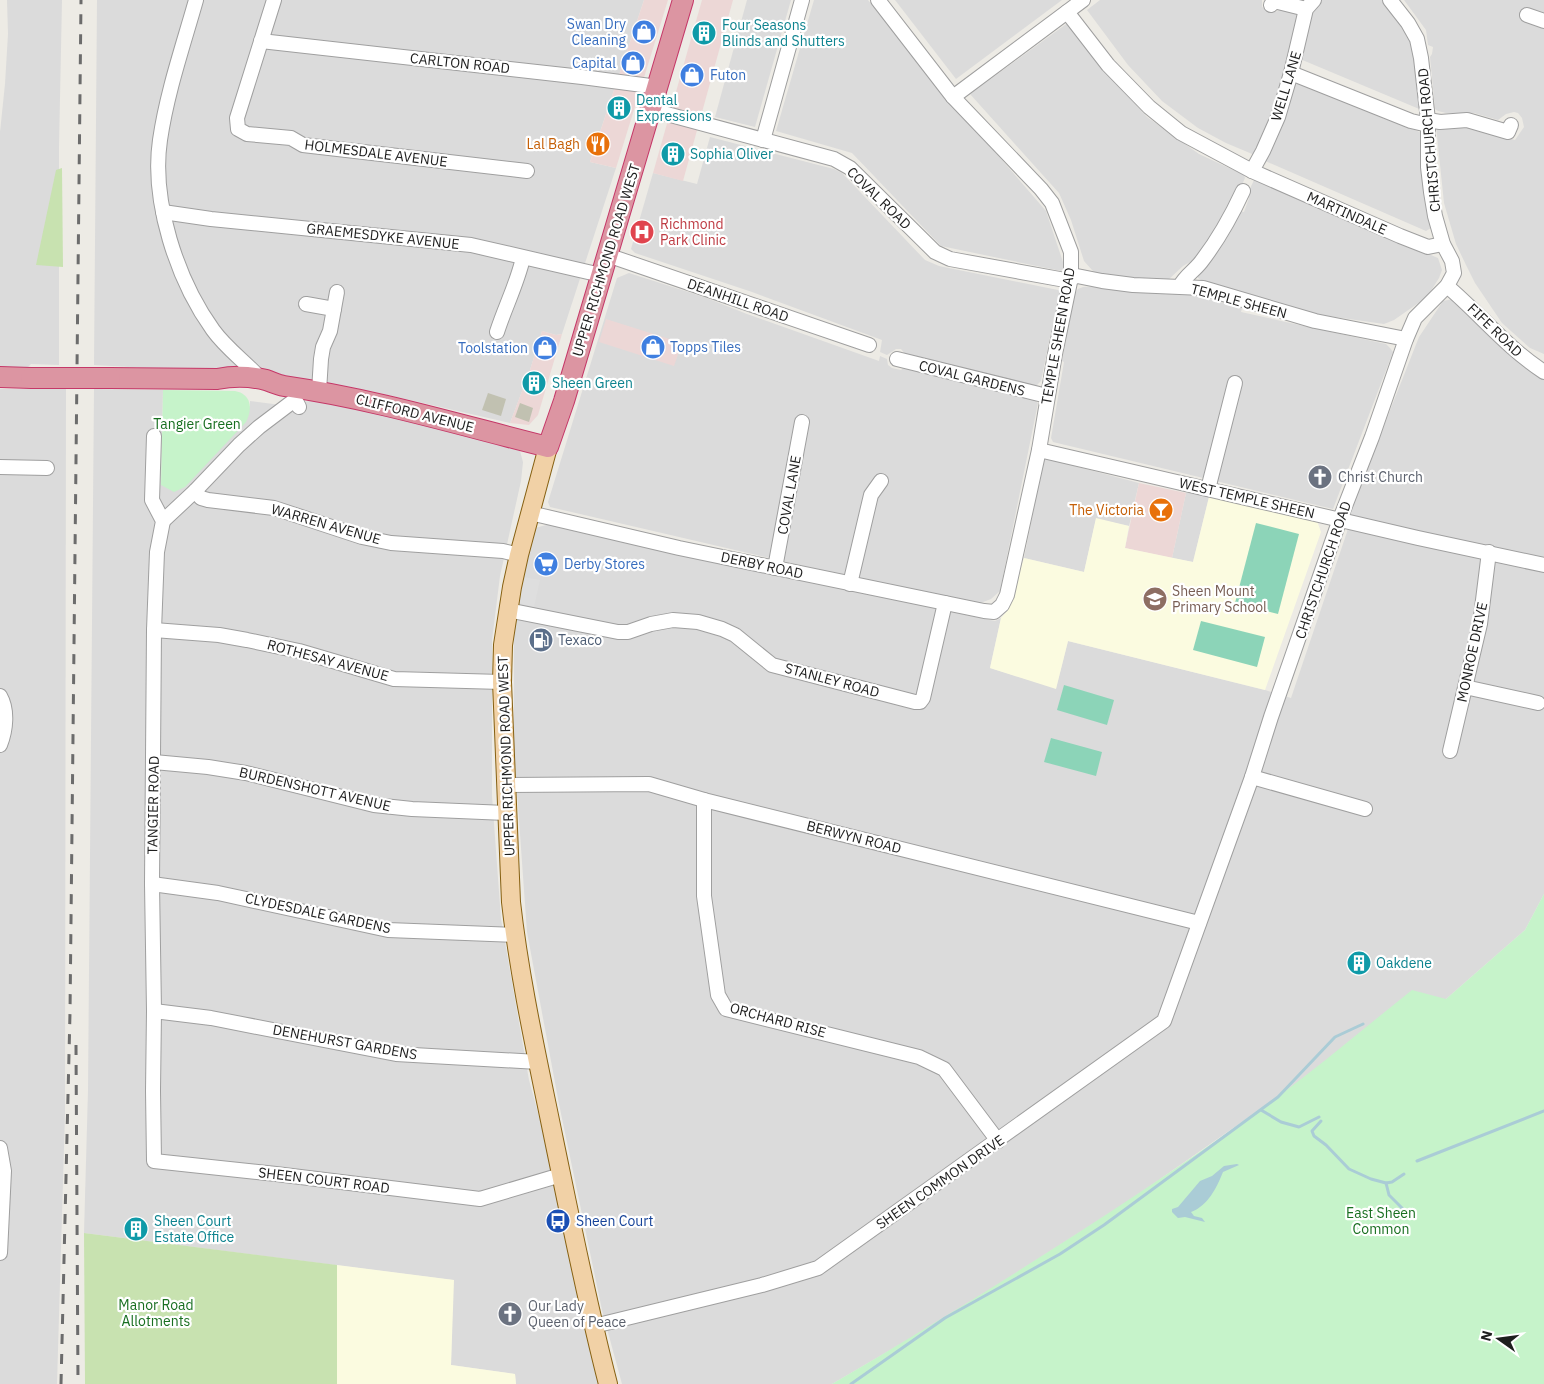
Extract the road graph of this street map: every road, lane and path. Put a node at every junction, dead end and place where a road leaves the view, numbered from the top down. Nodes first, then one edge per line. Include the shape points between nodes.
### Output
1 (196, 0) edge
2 (274, 0) edge
3 (683, 0) edge
4 (802, 0) edge
5 (878, 0) edge
6 (1083, 0) edge
7 (1390, 0) edge
8 (1271, 4) dead end
9 (1310, 4) edge
10 (1067, 12) junction
11 (1527, 15) dead end
12 (1544, 21) edge
13 (261, 41) junction
14 (1291, 73) junction
15 (658, 87) junction
16 (953, 97) junction
17 (652, 110) junction
18 (1428, 123) junction
19 (1511, 125) dead end
20 (763, 140) junction
21 (527, 171) dead end
22 (1252, 171) junction
23 (1243, 192) dead end
24 (163, 212) junction
25 (1443, 244) junction
26 (607, 254) junction
27 (523, 258) junction
28 (601, 275) junction
29 (1071, 277) junction
30 (1180, 286) junction
31 (1447, 286) junction
32 (336, 292) dead end
33 (306, 304) dead end
34 (334, 309) junction
35 (497, 332) dead end
36 (1406, 338) junction
37 (869, 346) dead end
38 (898, 359) dead end
39 (1544, 372) edge
40 (0, 377) edge
41 (217, 379) junction
42 (259, 379) junction
43 (1234, 383) dead end
44 (280, 386) junction
45 (319, 391) junction
46 (1047, 396) junction
47 (299, 407) dead end
48 (802, 422) dead end
49 (154, 436) dead end
50 (548, 447) junction
51 (1038, 450) junction
52 (0, 467) edge
53 (47, 468) dead end
54 (881, 481) dead end
55 (1208, 489) junction
56 (196, 491) junction
57 (530, 513) junction
58 (1340, 519) junction
59 (163, 521) junction
60 (1489, 552) junction
61 (519, 555) junction
62 (1544, 565) edge
63 (775, 568) junction
64 (850, 584) junction
65 (945, 603) junction
66 (508, 610) junction
67 (994, 612) joint
68 (154, 630) junction
69 (502, 682) junction
70 (1466, 687) junction
71 (0, 696) edge
72 (1538, 703) dead end
73 (0, 745) edge
74 (1450, 751) dead end
75 (154, 762) junction
76 (1252, 777) junction
77 (506, 785) junction
78 (704, 800) junction
79 (1365, 809) dead end
80 (506, 813) junction
81 (152, 884) junction
82 (1199, 923) junction
83 (515, 935) junction
84 (154, 1011) junction
85 (538, 1062) junction
86 (152, 1091) joint
87 (998, 1141) junction
88 (0, 1148) edge
89 (561, 1175) junction
90 (0, 1253) edge
91 (594, 1326) junction
92 (608, 1384) edge

1 - 24 street via 166,106 160,141 158,176
2 - 13 street
3 - 15 highway, UPPER RICHMOND ROAD WEST
4 - 20 street
5 - 16 street, TEMPLE SHEEN ROAD
6 - 10 street
7 - 18 street, CHRISTCHURCH ROAD via 1417,39 1424,73
8 - 9 street via 1274,1
9 - 14 street, WELL LANE
10 - 16 street
10 - 22 street, MARTINDALE via 1108,65 1149,107 1182,133
11 - 12 street
13 - 15 street, CARLTON ROAD
13 - 21 street, HOLMESDALE AVENUE via 237,118 238,129 247,134 291,138 303,145
14 - 18 street via 1411,121
14 - 22 street, WELL LANE via 1278,117
15 - 17 highway, UPPER RICHMOND ROAD WEST
16 - 29 street, TEMPLE SHEEN ROAD via 1052,204 1071,252
17 - 20 street, COVAL ROAD
17 - 26 highway, UPPER RICHMOND ROAD WEST
18 - 19 street via 1467,120 1508,132
18 - 25 street, CHRISTCHURCH ROAD via 1430,185
20 - 29 street, COVAL ROAD via 834,159 850,168 935,252 950,259 1065,280
22 - 25 street, MARTINDALE via 1428,247
23 - 30 street via 1227,226
24 - 27 street, GRAEMESDYKE AVENUE via 472,245
24 - 42 street via 184,276 198,306 213,330
25 - 31 street, CHRISTCHURCH ROAD via 1454,273
26 - 28 highway, UPPER RICHMOND ROAD WEST
26 - 37 street, DEANHILL ROAD
27 - 28 street, GRAEMESDYKE AVENUE
27 - 35 street
28 - 50 highway, UPPER RICHMOND ROAD WEST
29 - 30 street, TEMPLE SHEEN via 1133,285
29 - 46 street, TEMPLE SHEEN ROAD
30 - 36 street, TEMPLE SHEEN via 1203,288 1315,321
31 - 36 street, CHRISTCHURCH ROAD via 1414,318
31 - 39 street, FIFE ROAD via 1498,336
32 - 34 street
33 - 34 street
34 - 45 street via 322,353
36 - 58 street, CHRISTCHURCH ROAD
38 - 46 street, COVAL GARDENS
40 - 41 highway, CLIFFORD AVENUE, bridge
41 - 42 highway, CLIFFORD AVENUE via 232,376
41 - 44 highway, CLIFFORD AVENUE via 239,385
42 - 44 highway, CLIFFORD AVENUE
43 - 55 street
44 - 45 highway, CLIFFORD AVENUE
45 - 50 highway, CLIFFORD AVENUE via 416,412
46 - 51 street, TEMPLE SHEEN ROAD
47 - 56 street via 292,402 259,427
48 - 63 street, COVAL LANE
49 - 59 street via 152,500
50 - 57 main road, UPPER RICHMOND ROAD WEST
51 - 55 street, WEST TEMPLE SHEEN
51 - 67 street, TEMPLE SHEEN ROAD via 1007,595
52 - 53 street
54 - 64 street via 871,495
55 - 58 street, WEST TEMPLE SHEEN
56 - 59 street
56 - 61 street, WARREN AVENUE via 208,500 274,508 362,537 391,543
57 - 61 main road, UPPER RICHMOND ROAD WEST
57 - 63 street, DERBY ROAD
58 - 60 street, WEST TEMPLE SHEEN
58 - 76 street, CHRISTCHURCH ROAD
59 - 68 street, TANGIER ROAD via 157,552
60 - 62 street, WEST TEMPLE SHEEN
60 - 70 street, MONROE DRIVE via 1480,624
61 - 66 main road, UPPER RICHMOND ROAD WEST
63 - 64 street, DERBY ROAD
64 - 65 street, DERBY ROAD
65 - 66 street, STANLEY ROAD via 920,702 772,665 735,635 698,622 673,620 618,632
65 - 67 street, DERBY ROAD
66 - 69 main road, UPPER RICHMOND ROAD WEST
68 - 69 street, ROTHESAY AVENUE via 248,640 394,678
68 - 75 street, TANGIER ROAD
69 - 77 main road, UPPER RICHMOND ROAD WEST
70 - 72 street
70 - 74 street, MONROE DRIVE
71 - 73 street via 5,710
75 - 80 street, BURDENSHOTT AVENUE via 246,773 374,805
75 - 81 street, TANGIER ROAD
76 - 79 street
76 - 82 street, CHRISTCHURCH ROAD
77 - 78 street, BERWYN ROAD via 649,784
77 - 80 main road, UPPER RICHMOND ROAD WEST
78 - 82 street, BERWYN ROAD
78 - 87 street, ORCHARD RISE via 704,896 718,995 726,1009 919,1057 944,1069
80 - 83 main road, UPPER RICHMOND ROAD WEST
81 - 83 street, CLYDESDALE GARDENS via 218,892 388,930
81 - 84 street, TANGIER ROAD
82 - 87 street, SHEEN COMMON DRIVE via 1164,1021
83 - 85 main road, UPPER RICHMOND ROAD WEST
84 - 85 street, DENEHURST GARDENS via 211,1018 396,1054
84 - 86 street, TANGIER ROAD
85 - 89 main road, UPPER RICHMOND ROAD WEST
86 - 89 street, SHEEN COURT ROAD via 154,1161 480,1199
87 - 91 street, SHEEN COMMON DRIVE via 818,1268
88 - 90 street via 4,1171
89 - 91 main road, UPPER RICHMOND ROAD WEST
91 - 92 main road, UPPER RICHMOND ROAD WEST

